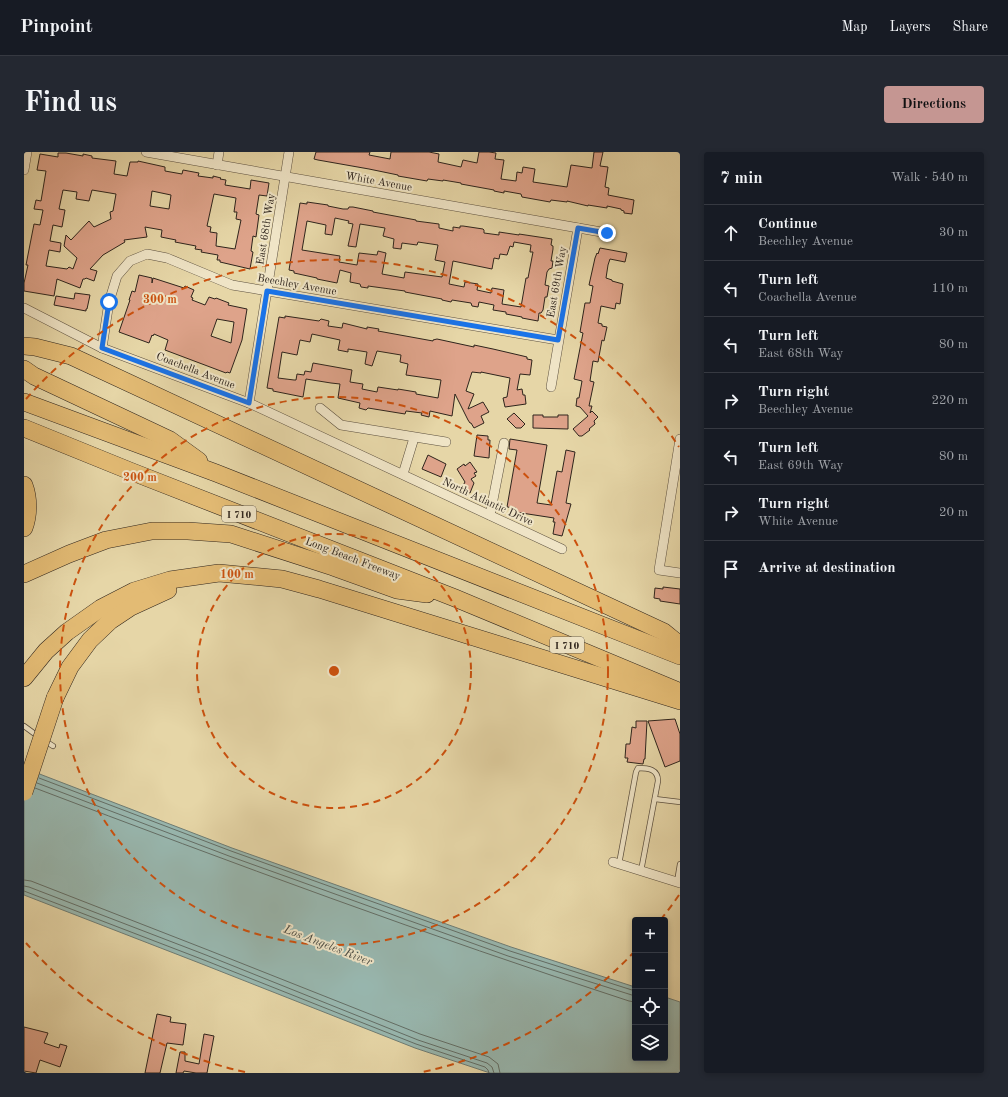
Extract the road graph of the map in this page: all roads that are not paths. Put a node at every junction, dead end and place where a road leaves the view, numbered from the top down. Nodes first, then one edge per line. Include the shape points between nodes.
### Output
1 (27, 152) edge
2 (146, 152) edge
3 (220, 152) edge
4 (289, 152) edge
5 (158, 153) edge
6 (217, 165) junction
7 (24, 170) edge
8 (285, 176) junction
9 (578, 228) junction
10 (607, 233) dead end
11 (267, 291) junction
12 (24, 308) edge
13 (558, 340) junction
14 (24, 346) edge
15 (102, 348) junction
16 (24, 369) edge
17 (551, 387) dead end
18 (24, 402) edge
19 (249, 403) junction
20 (320, 408) dead end
21 (24, 428) edge
22 (414, 438) junction
23 (680, 439) edge
24 (446, 442) dead end
25 (504, 443) dead end
26 (216, 473) junction
27 (403, 474) junction
28 (676, 484) edge
29 (24, 485) edge
30 (490, 515) junction
31 (24, 528) edge
32 (562, 549) dead end
33 (680, 572) edge
34 (24, 574) edge
35 (203, 575) junction
36 (455, 598) junction
37 (680, 645) edge
38 (680, 656) edge
39 (24, 678) edge
40 (680, 692) edge
41 (680, 701) edge
42 (24, 726) edge
43 (52, 746) dead end
44 (24, 792) edge
45 (654, 799) junction
46 (680, 802) edge
47 (616, 863) joint
48 (680, 864) edge
49 (641, 871) junction
50 (678, 883) edge

1 - 7 street
2 - 5 street, White Avenue
3 - 6 street
4 - 8 street, East 68th Way
5 - 6 street, White Avenue
6 - 8 street, White Avenue
8 - 9 street, White Avenue
8 - 11 street, East 68th Way
9 - 10 street, White Avenue
9 - 13 street, East 69th Way
11 - 13 street, Beechley Avenue
11 - 15 street, Beechley Avenue via 232,285 167,258 147,254 130,261 118,276 109,302
11 - 19 street, East 68th Way
12 - 15 street, Coachella Avenue
13 - 17 street, East 69th Way
14 - 37 highway via 71,356 664,632
15 - 19 street, Coachella Avenue
16 - 26 highway via 170,440
18 - 26 highway, I 710
19 - 27 street, Coachella Avenue
20 - 22 street via 341,425
21 - 36 highway, Long Beach Freeway / I 710
22 - 24 street
22 - 27 street
23 - 28 street
25 - 30 street
26 - 38 highway, I 710
27 - 30 street, North Atlantic Drive
28 - 33 street via 658,570
29 - 31 highway via 28,494 27,521
30 - 32 street, North Atlantic Drive
34 - 36 highway via 106,540 152,532 188,530 231,534 397,590
35 - 39 highway via 170,580 134,591 101,608 67,632 46,651
35 - 41 highway via 282,579
35 - 44 highway, bridge via 131,607 110,621 90,640 70,667 55,698
36 - 40 highway, Long Beach Freeway / I 710
42 - 43 lane
45 - 46 lane
45 - 47 lane via 658,777 656,772 638,768
45 - 49 lane
47 - 49 street
48 - 50 lane
49 - 50 street

